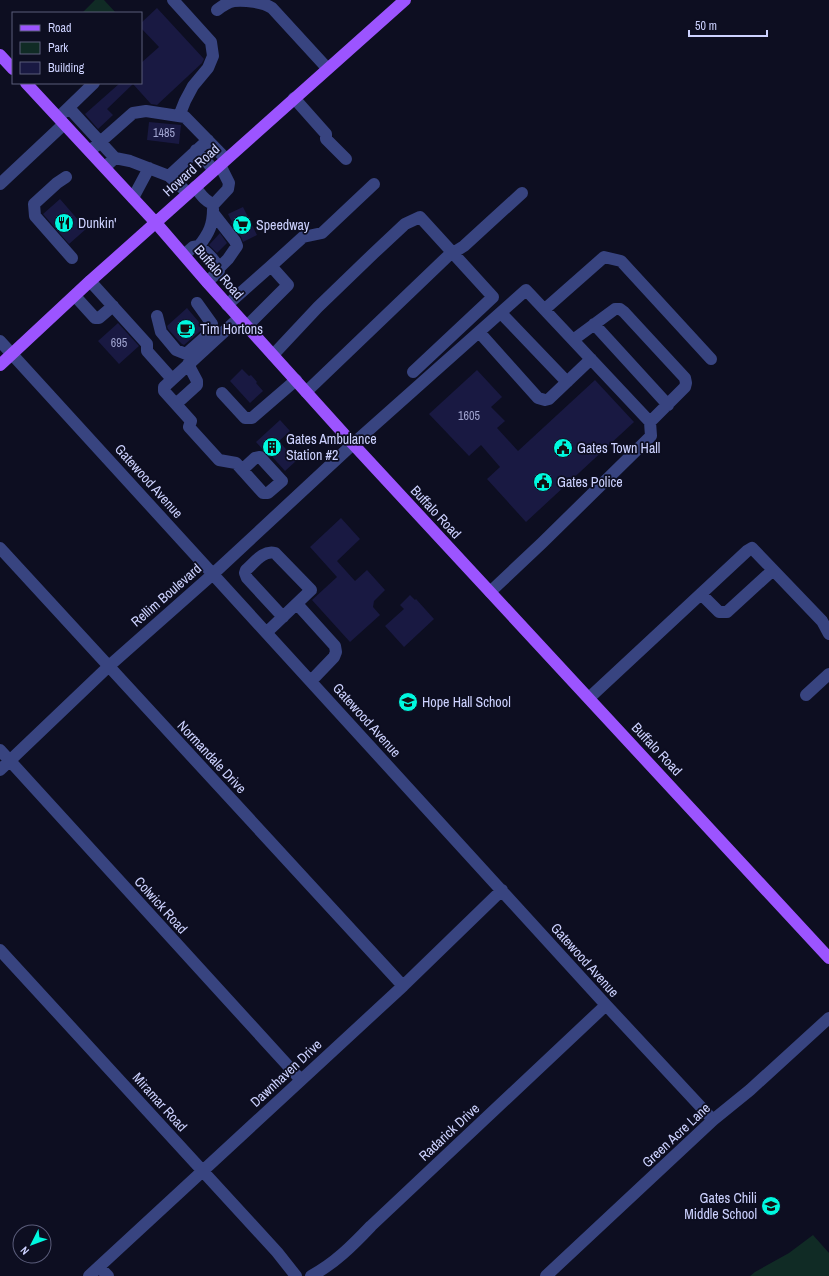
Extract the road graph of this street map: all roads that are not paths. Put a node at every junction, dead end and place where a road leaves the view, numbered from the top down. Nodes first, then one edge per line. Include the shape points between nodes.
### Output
1 (173, 0) edge
2 (405, 0) edge
3 (217, 10) dead end
4 (0, 56) edge
5 (328, 68) junction
6 (12, 69) edge
7 (27, 84) edge
8 (93, 84) edge
9 (294, 98) junction
10 (69, 108) junction
11 (179, 116) junction
12 (61, 121) junction
13 (208, 140) junction
14 (101, 142) junction
15 (196, 150) junction
16 (90, 152) junction
17 (115, 158) junction
18 (346, 159) dead end
19 (220, 165) junction
20 (105, 167) junction
21 (149, 168) junction
22 (169, 176) junction
23 (66, 177) dead end
24 (0, 184) edge
25 (374, 184) dead end
26 (192, 190) junction
27 (522, 193) dead end
28 (133, 198) junction
29 (213, 208) junction
30 (156, 223) junction
31 (199, 246) junction
32 (453, 253) junction
33 (184, 255) junction
34 (72, 258) dead end
35 (271, 266) junction
36 (219, 268) junction
37 (90, 281) junction
38 (207, 282) junction
39 (75, 296) junction
40 (197, 304) dead end
41 (227, 305) junction
42 (113, 306) junction
43 (544, 309) junction
44 (501, 313) junction
45 (156, 316) dead end
46 (243, 322) junction
47 (594, 324) junction
48 (479, 332) junction
49 (573, 340) junction
50 (0, 341) edge
51 (12, 354) junction
52 (273, 355) junction
53 (591, 359) junction
54 (711, 359) dead end
55 (188, 364) junction
56 (0, 365) edge
57 (413, 372) dead end
58 (172, 379) junction
59 (296, 380) junction
60 (567, 382) junction
61 (306, 392) junction
62 (222, 394) dead end
63 (176, 404) junction
64 (668, 404) junction
65 (650, 422) junction
66 (354, 444) junction
67 (242, 470) junction
68 (282, 481) junction
69 (296, 498) junction
70 (0, 548) edge
71 (773, 570) junction
72 (213, 574) junction
73 (490, 592) junction
74 (701, 594) junction
75 (297, 604) junction
76 (283, 617) junction
77 (267, 632) junction
78 (829, 634) edge
79 (109, 666) junction
80 (829, 674) edge
81 (311, 681) junction
82 (806, 695) dead end
83 (589, 698) junction
84 (0, 750) edge
85 (10, 761) junction
86 (0, 770) edge
87 (502, 890) junction
88 (0, 950) edge
89 (829, 958) edge
90 (403, 986) junction
91 (606, 1005) junction
92 (829, 1018) edge
93 (300, 1080) junction
94 (713, 1120) junction
95 (202, 1171) junction
96 (99, 1267) junction
97 (89, 1276) edge
98 (108, 1276) edge
99 (296, 1276) edge
100 (311, 1276) edge
101 (546, 1276) edge

1 - 11 street via 211,42 214,56 190,91
2 - 5 main road, Howard Road
3 - 5 street via 234,0 267,5
4 - 6 main road
5 - 9 main road, Howard Road
7 - 12 main road, Buffalo Road
8 - 10 street
9 - 18 street via 326,134 326,139
9 - 19 main road, Howard Road
10 - 12 street
10 - 14 street
11 - 13 street via 185,117
11 - 14 street via 146,111 133,113
12 - 16 main road, Buffalo Road
12 - 24 street
13 - 15 street
13 - 19 street
14 - 16 street
14 - 17 street
15 - 19 street
15 - 22 street
16 - 20 main road, Buffalo Road
17 - 20 street
17 - 21 street via 130,160
19 - 26 main road, Howard Road
19 - 29 street via 229,183 228,190
20 - 28 main road, Buffalo Road
21 - 22 street
21 - 28 street
22 - 26 street
23 - 34 street via 34,204 35,216
25 - 35 street via 322,233 303,237
26 - 29 street via 211,203
26 - 30 main road, Howard Road
27 - 32 street
28 - 30 main road, Buffalo Road
29 - 31 street via 210,230
29 - 36 street via 237,246
30 - 33 main road, Buffalo Road
30 - 37 main road, Howard Road
31 - 33 street via 193,247
31 - 36 street
32 - 52 street via 420,217 405,224
32 - 57 street via 493,297
32 - 61 street
33 - 38 main road, Buffalo Road
35 - 41 street
35 - 46 street via 288,286
36 - 38 street
37 - 39 main road, Howard Road
37 - 42 street
38 - 41 main road, Buffalo Road
39 - 42 street via 95,318 99,318
39 - 51 main road, Howard Road
40 - 45 street via 212,324 212,331 186,354 176,350 161,332
41 - 46 main road, Buffalo Road
42 - 58 street via 147,344 147,350
43 - 44 street, Rellim Boulevard via 526,290
43 - 49 street
43 - 54 street via 604,258 621,261
44 - 48 street, Rellim Boulevard
44 - 60 street
46 - 52 main road, Buffalo Road
46 - 55 street
47 - 49 street
47 - 64 street
47 - 64 street via 615,309 620,309 629,317 685,378 685,387
48 - 60 street via 538,398 549,398
48 - 66 street, Rellim Boulevard
49 - 53 street
50 - 51 street, Gatewood Avenue
51 - 56 main road, Howard Road
51 - 72 street, Gatewood Avenue
52 - 59 main road, Buffalo Road
53 - 60 street
53 - 65 street
55 - 58 street
55 - 63 street via 197,385
58 - 63 street via 164,387 164,391
59 - 61 main road, Buffalo Road
59 - 62 street via 252,418 245,418
61 - 66 main road, Buffalo Road
63 - 67 street via 190,421 189,427 218,460 236,463
64 - 65 street
65 - 73 street via 651,436
66 - 69 street, Rellim Boulevard
66 - 73 main road, Buffalo Road
67 - 68 street via 264,493 268,493
67 - 68 street via 255,458 260,457
68 - 69 street
69 - 72 street, Rellim Boulevard
70 - 79 street, Normandale Drive
71 - 74 street via 727,612 719,612
71 - 74 street via 752,548
71 - 78 street via 822,621
72 - 77 street, Gatewood Avenue
72 - 79 street, Rellim Boulevard
73 - 83 main road, Buffalo Road
74 - 83 street
75 - 76 street
75 - 76 street via 311,590 275,553 264,553 245,573
75 - 81 street via 335,646 334,657
76 - 77 street
77 - 81 street, Gatewood Avenue
79 - 85 street, Rellim Boulevard
79 - 90 street, Normandale Drive
80 - 82 street
81 - 87 street, Gatewood Avenue
83 - 89 main road, Buffalo Road
84 - 85 street, Colwick Road
85 - 86 street, Rellim Boulevard
85 - 93 street, Colwick Road
87 - 90 street, Dawnhaven Drive
87 - 91 street, Gatewood Avenue
88 - 95 street, Miramar Road
90 - 93 street, Dawnhaven Drive
91 - 94 street, Gatewood Avenue
91 - 100 street, Radarick Drive via 351,1247
92 - 94 street, Green Acre Lane
93 - 95 street, Dawnhaven Drive
94 - 101 street, Green Acre Lane
95 - 96 street, Dawnhaven Drive
95 - 99 street, Miramar Road
96 - 97 street, Dawnhaven Drive
96 - 98 street

